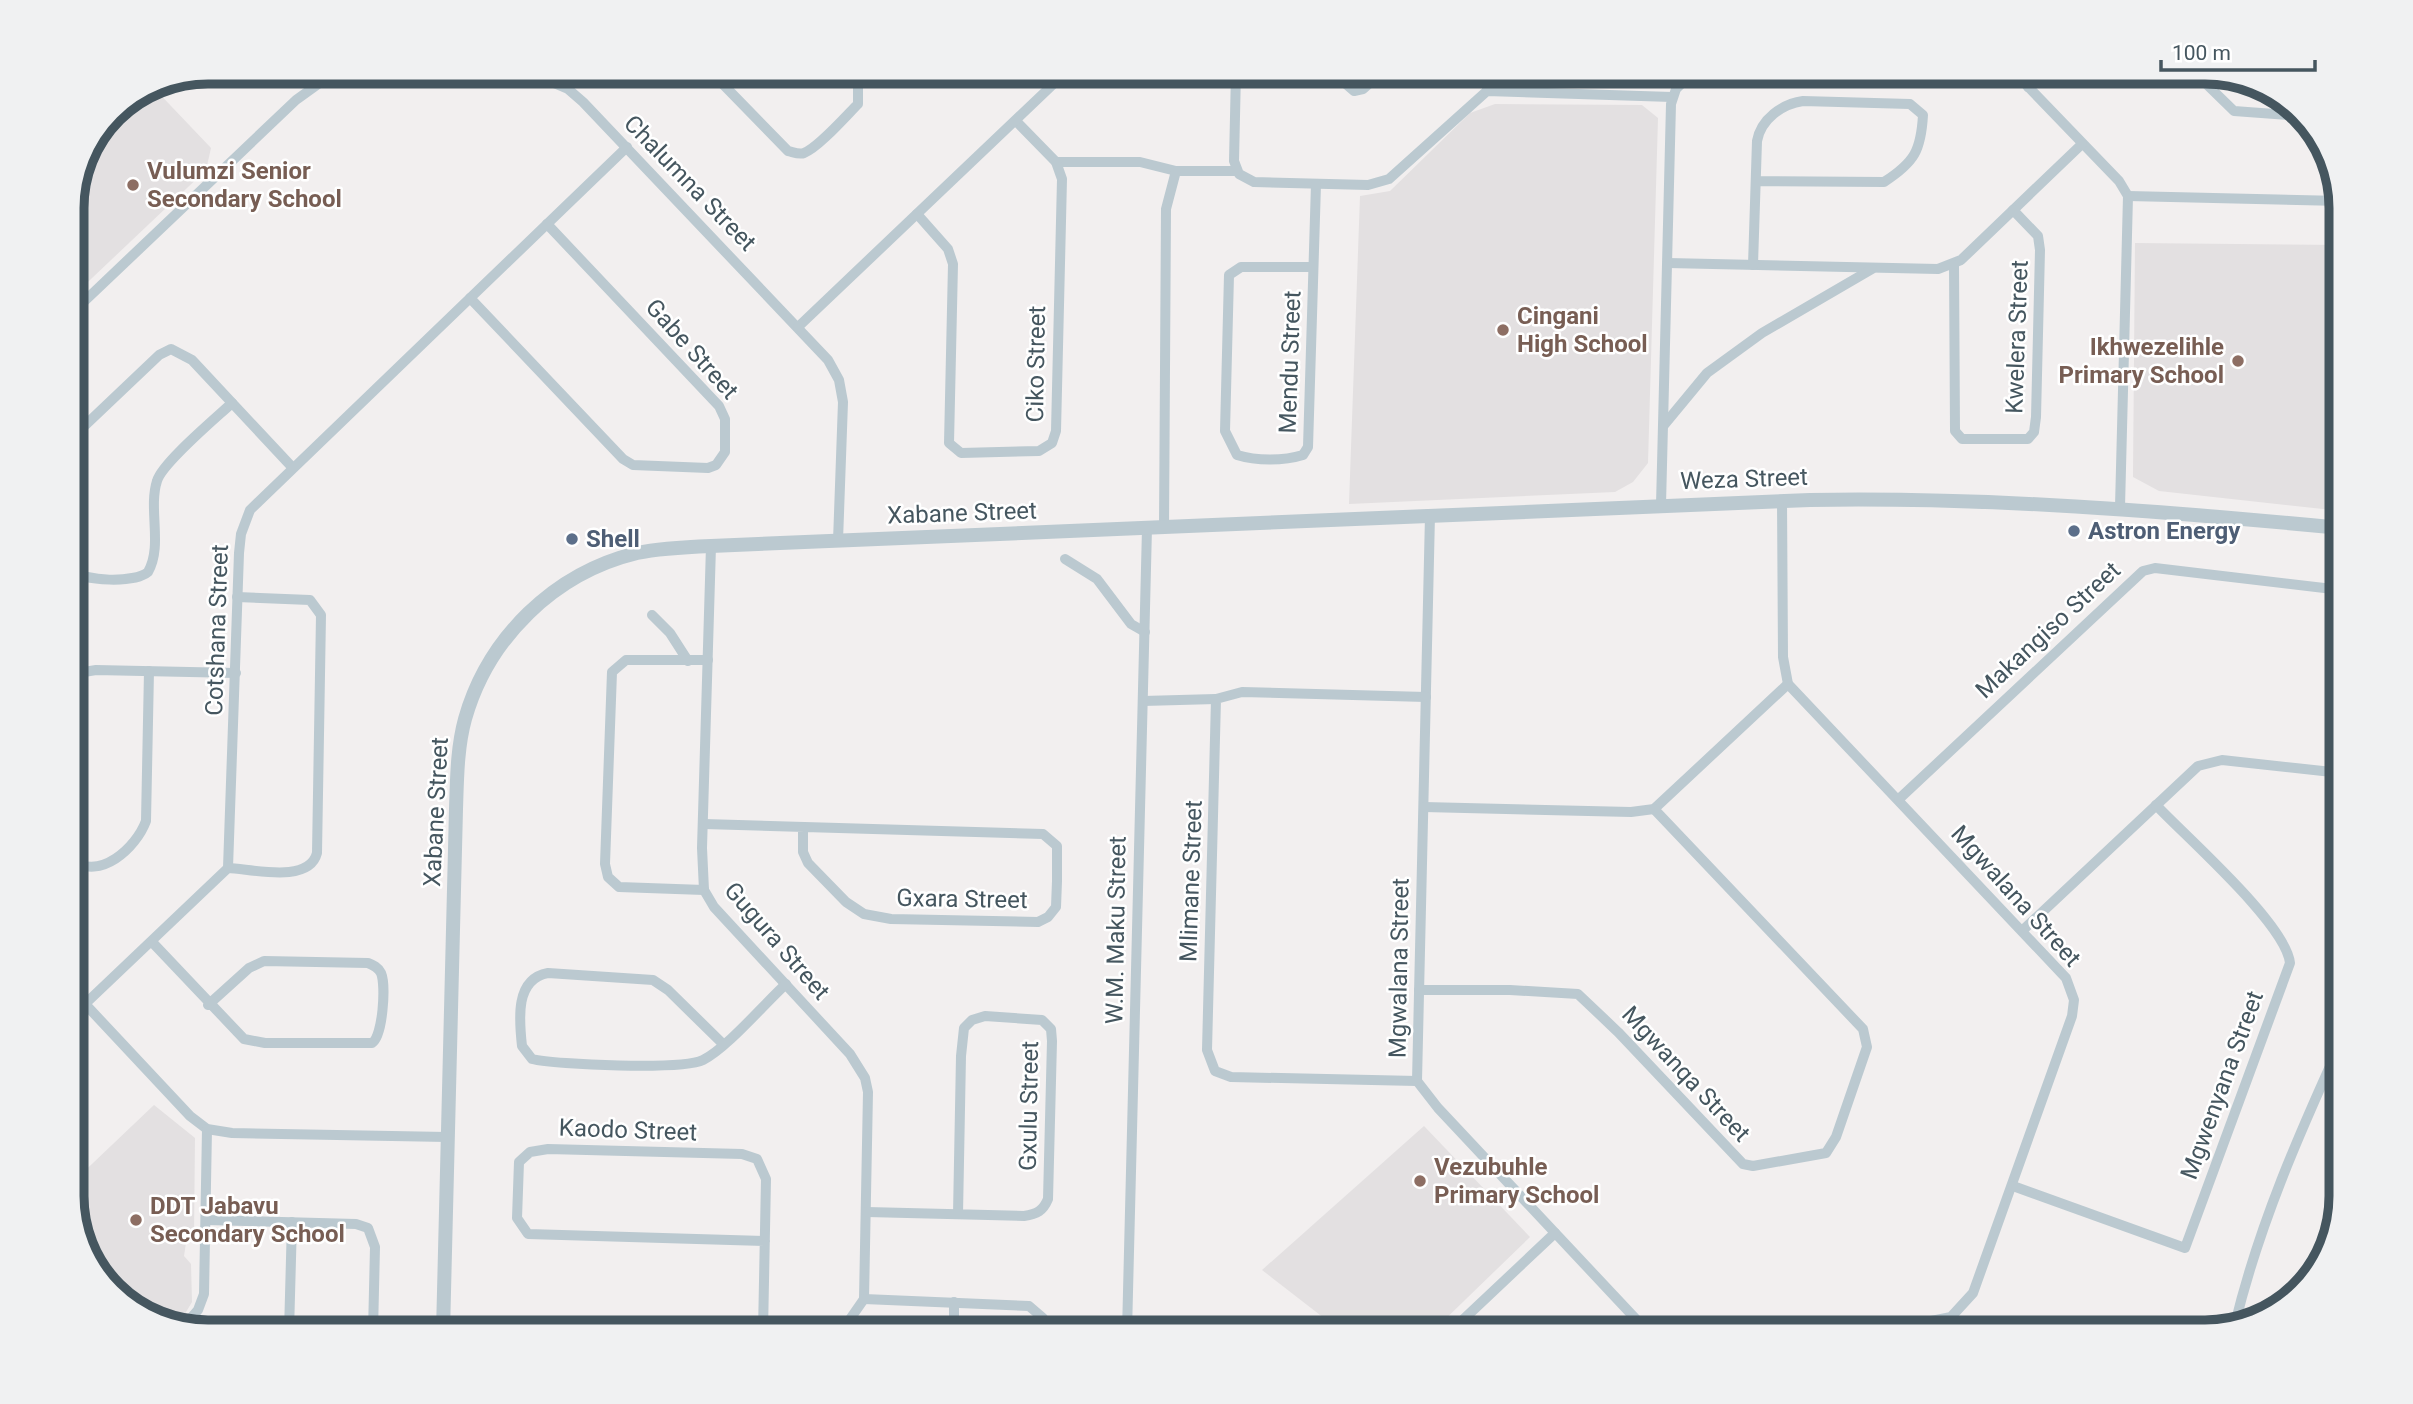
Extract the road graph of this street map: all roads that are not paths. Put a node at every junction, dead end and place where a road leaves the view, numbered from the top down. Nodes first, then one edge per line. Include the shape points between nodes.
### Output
1 (318, 84) edge
2 (556, 84) edge
3 (723, 84) edge
4 (857, 84) edge
5 (1054, 84) edge
6 (1236, 84) edge
7 (1346, 84) edge
8 (1369, 84) edge
9 (1487, 84) edge
10 (1683, 84) edge
11 (2025, 84) edge
12 (2031, 84) edge
13 (2206, 84) edge
14 (560, 85) joint
15 (2028, 87) junction
16 (1487, 91) junction
17 (1672, 97) junction
18 (2287, 115) edge
19 (1016, 121) junction
20 (2082, 144) junction
21 (627, 147) junction
22 (1056, 162) junction
23 (1237, 170) junction
24 (1176, 171) junction
25 (1756, 180) junction
26 (1316, 184) junction
27 (2128, 196) junction
28 (2329, 201) edge
29 (2013, 210) junction
30 (917, 214) junction
31 (547, 224) junction
32 (1668, 263) junction
33 (1753, 265) junction
34 (1954, 265) junction
35 (1313, 267) junction
36 (1872, 269) junction
37 (470, 298) junction
38 (84, 302) edge
39 (798, 327) junction
40 (232, 403) junction
41 (84, 426) edge
42 (1663, 426) junction
43 (292, 467) junction
44 (1782, 501) junction
45 (1661, 505) junction
46 (2120, 507) junction
47 (1430, 515) junction
48 (1164, 527) junction
49 (2329, 527) edge
50 (1147, 528) junction
51 (838, 541) junction
52 (711, 546) junction
53 (1065, 559) dead end
54 (84, 577) edge
55 (2329, 589) edge
56 (237, 597) junction
57 (652, 615) dead end
58 (1145, 632) junction
59 (708, 660) junction
60 (688, 661) junction
61 (84, 670) edge
62 (149, 671) junction
63 (236, 673) junction
64 (1788, 684) junction
65 (1426, 697) junction
66 (1216, 699) junction
67 (1143, 701) junction
68 (2329, 772) edge
69 (1899, 799) junction
70 (2156, 806) junction
71 (1424, 807) junction
72 (1654, 808) junction
73 (704, 824) junction
74 (803, 827) junction
75 (84, 866) edge
76 (228, 868) junction
77 (704, 890) junction
78 (2022, 930) junction
79 (152, 942) junction
80 (786, 984) junction
81 (1419, 990) junction
82 (85, 1004) joint
83 (208, 1004) junction
84 (723, 1044) junction
85 (2329, 1068) edge
86 (1418, 1081) junction
87 (207, 1129) junction
88 (447, 1137) junction
89 (2013, 1186) junction
90 (867, 1212) junction
91 (958, 1214) junction
92 (206, 1220) junction
93 (292, 1222) junction
94 (1555, 1233) junction
95 (765, 1241) junction
96 (864, 1299) junction
97 (954, 1302) junction
98 (2237, 1316) edge
99 (190, 1319) edge
100 (289, 1320) edge
101 (373, 1320) edge
102 (443, 1320) edge
103 (763, 1320) edge
104 (849, 1320) edge
105 (954, 1320) edge
106 (1043, 1320) edge
107 (1127, 1320) edge
108 (1463, 1320) edge
109 (1637, 1320) edge
110 (1944, 1320) edge

1 - 38 street, Chalumna Street
2 - 14 street, Chalumna Street
3 - 4 street via 788,151 797,153 814,146 858,104
5 - 19 street
6 - 23 street
7 - 8 street via 1354,91
9 - 16 street
10 - 17 street
11 - 15 street
12 - 15 street
13 - 18 street via 2234,111
14 - 21 street, Chalumna Street via 576,95
15 - 20 street
16 - 17 street
16 - 26 street via 1389,179 1368,185
17 - 32 street
19 - 22 street
19 - 30 street
20 - 27 street
20 - 29 street
21 - 31 street, Cotshana Street
21 - 39 street, Chalumna Street
22 - 24 street via 1140,162
22 - 30 street, Ciko Street via 1063,191 1056,431 1052,443 1039,451 961,453 949,443 953,264 948,248
23 - 24 street
23 - 26 street via 1254,182
24 - 48 street via 1166,209
25 - 25 street via 1884,182 1919,149 1923,115 1910,104 1803,101 1786,105 1758,134
25 - 33 street
26 - 35 street, Mendu Street
27 - 28 street
27 - 46 street
29 - 34 street
29 - 34 street, Kwelera Street via 2038,236 2040,250 2036,417 2028,439 1962,439 1955,431
30 - 39 street
31 - 37 street, Cotshana Street
31 - 37 street, Gabe Street via 719,406 725,419 725,452 720,462 708,468 633,465 623,459
32 - 33 street
32 - 42 street
33 - 36 street
34 - 36 street
35 - 35 street, Mendu Street via 1241,267 1229,275 1225,432 1233,451 1243,457 1299,456 1308,447
36 - 42 street via 1762,332 1707,373
37 - 43 street, Cotshana Street
39 - 51 street, Chalumna Street via 828,360 839,380 843,402
40 - 41 street via 192,360 177,350 165,351
40 - 43 street
40 - 54 street via 159,474 153,560 148,572 127,579
42 - 45 street
43 - 56 street, Cotshana Street via 244,522
44 - 45 street, Weza Street
44 - 46 street, Weza Street via 1990,501
44 - 64 street via 1783,657
45 - 47 street, Weza Street
46 - 49 street, Weza Street
47 - 48 street, Weza Street
47 - 65 street, Mgwalana Street
48 - 50 street, Weza Street
50 - 51 street, Xabane Street
50 - 58 street, W.M. Maku Street
51 - 52 street, Xabane Street
52 - 59 street, Gugura Street
52 - 88 street, Xabane Street via 636,554 575,578 516,625 492,656 477,687 459,752
53 - 58 street via 1097,579 1131,624
55 - 69 street, Makangiso Street via 2155,568 2143,571
56 - 63 street, Cotshana Street
56 - 76 street via 310,600 321,615 317,853 311,865 300,871
57 - 60 street
58 - 67 street, W.M. Maku Street
59 - 60 street
59 - 73 street, Gugura Street
60 - 77 street via 626,660 612,672 605,864 608,877 619,887
61 - 62 street
62 - 63 street
62 - 75 street via 146,821 119,855 103,865
63 - 76 street, Cotshana Street
64 - 69 street, Mgwalana Street
64 - 72 street
65 - 66 street via 1242,692
65 - 71 street, Mgwalana Street
66 - 67 street
66 - 86 street, Mlimane Street via 1210,1064 1221,1075 1231,1077
67 - 107 street, W.M. Maku Street
68 - 70 street via 2211,761 2185,776
69 - 78 street, Mgwalana Street
70 - 78 street
70 - 89 street, Mgwenyana Street via 2259,911 2289,952 2290,962 2185,1248
71 - 72 street via 1631,812
71 - 81 street, Mgwalana Street
72 - 81 street, Mgwanqa Street via 1863,1029 1867,1047 1836,1137 1826,1153 1743,1164 1578,995
73 - 74 street, Gxara Street
73 - 77 street, Gugura Street
74 - 74 street, Gxara Street via 1042,834 1058,852 1056,907 1038,922 871,916 846,902 816,873 803,852
76 - 79 street
77 - 80 street, Gugura Street
78 - 89 street, Mgwalana Street via 2066,978 2074,1008
79 - 82 street
79 - 83 street
80 - 84 street
80 - 90 street, Gugura Street via 850,1054 865,1078
81 - 86 street, Mgwalana Street
82 - 87 street via 183,1110
83 - 83 street via 249,968 272,960 368,962 382,978 380,1035 366,1045 251,1041 238,1035
84 - 84 street via 653,980 548,973 533,978 523,989 522,1046 532,1059 684,1065 701,1061
85 - 98 street via 2283,1170
86 - 94 street, Mgwalana Street
87 - 88 street
87 - 92 street
88 - 102 street, Xabane Street
89 - 110 street, Mgwalana Street via 1973,1293 1959,1312
90 - 91 street, Gxulu Street
90 - 96 street, Gugura Street
91 - 91 street, Gxulu Street via 964,1028 985,1016 1042,1020 1051,1029 1052,1041 1048,1199 1040,1212 1024,1216
92 - 93 street
92 - 99 street via 204,1294
93 - 100 street
93 - 101 street via 356,1224 372,1233
94 - 108 street
94 - 109 street, Mgwalana Street
95 - 95 street, Kaodo Street via 534,1236 523,1230 517,1218 519,1162 530,1152 548,1149 751,1156 765,1171
95 - 103 street, Kaodo Street
96 - 97 street
96 - 104 street
97 - 105 street
97 - 106 street via 1029,1306

